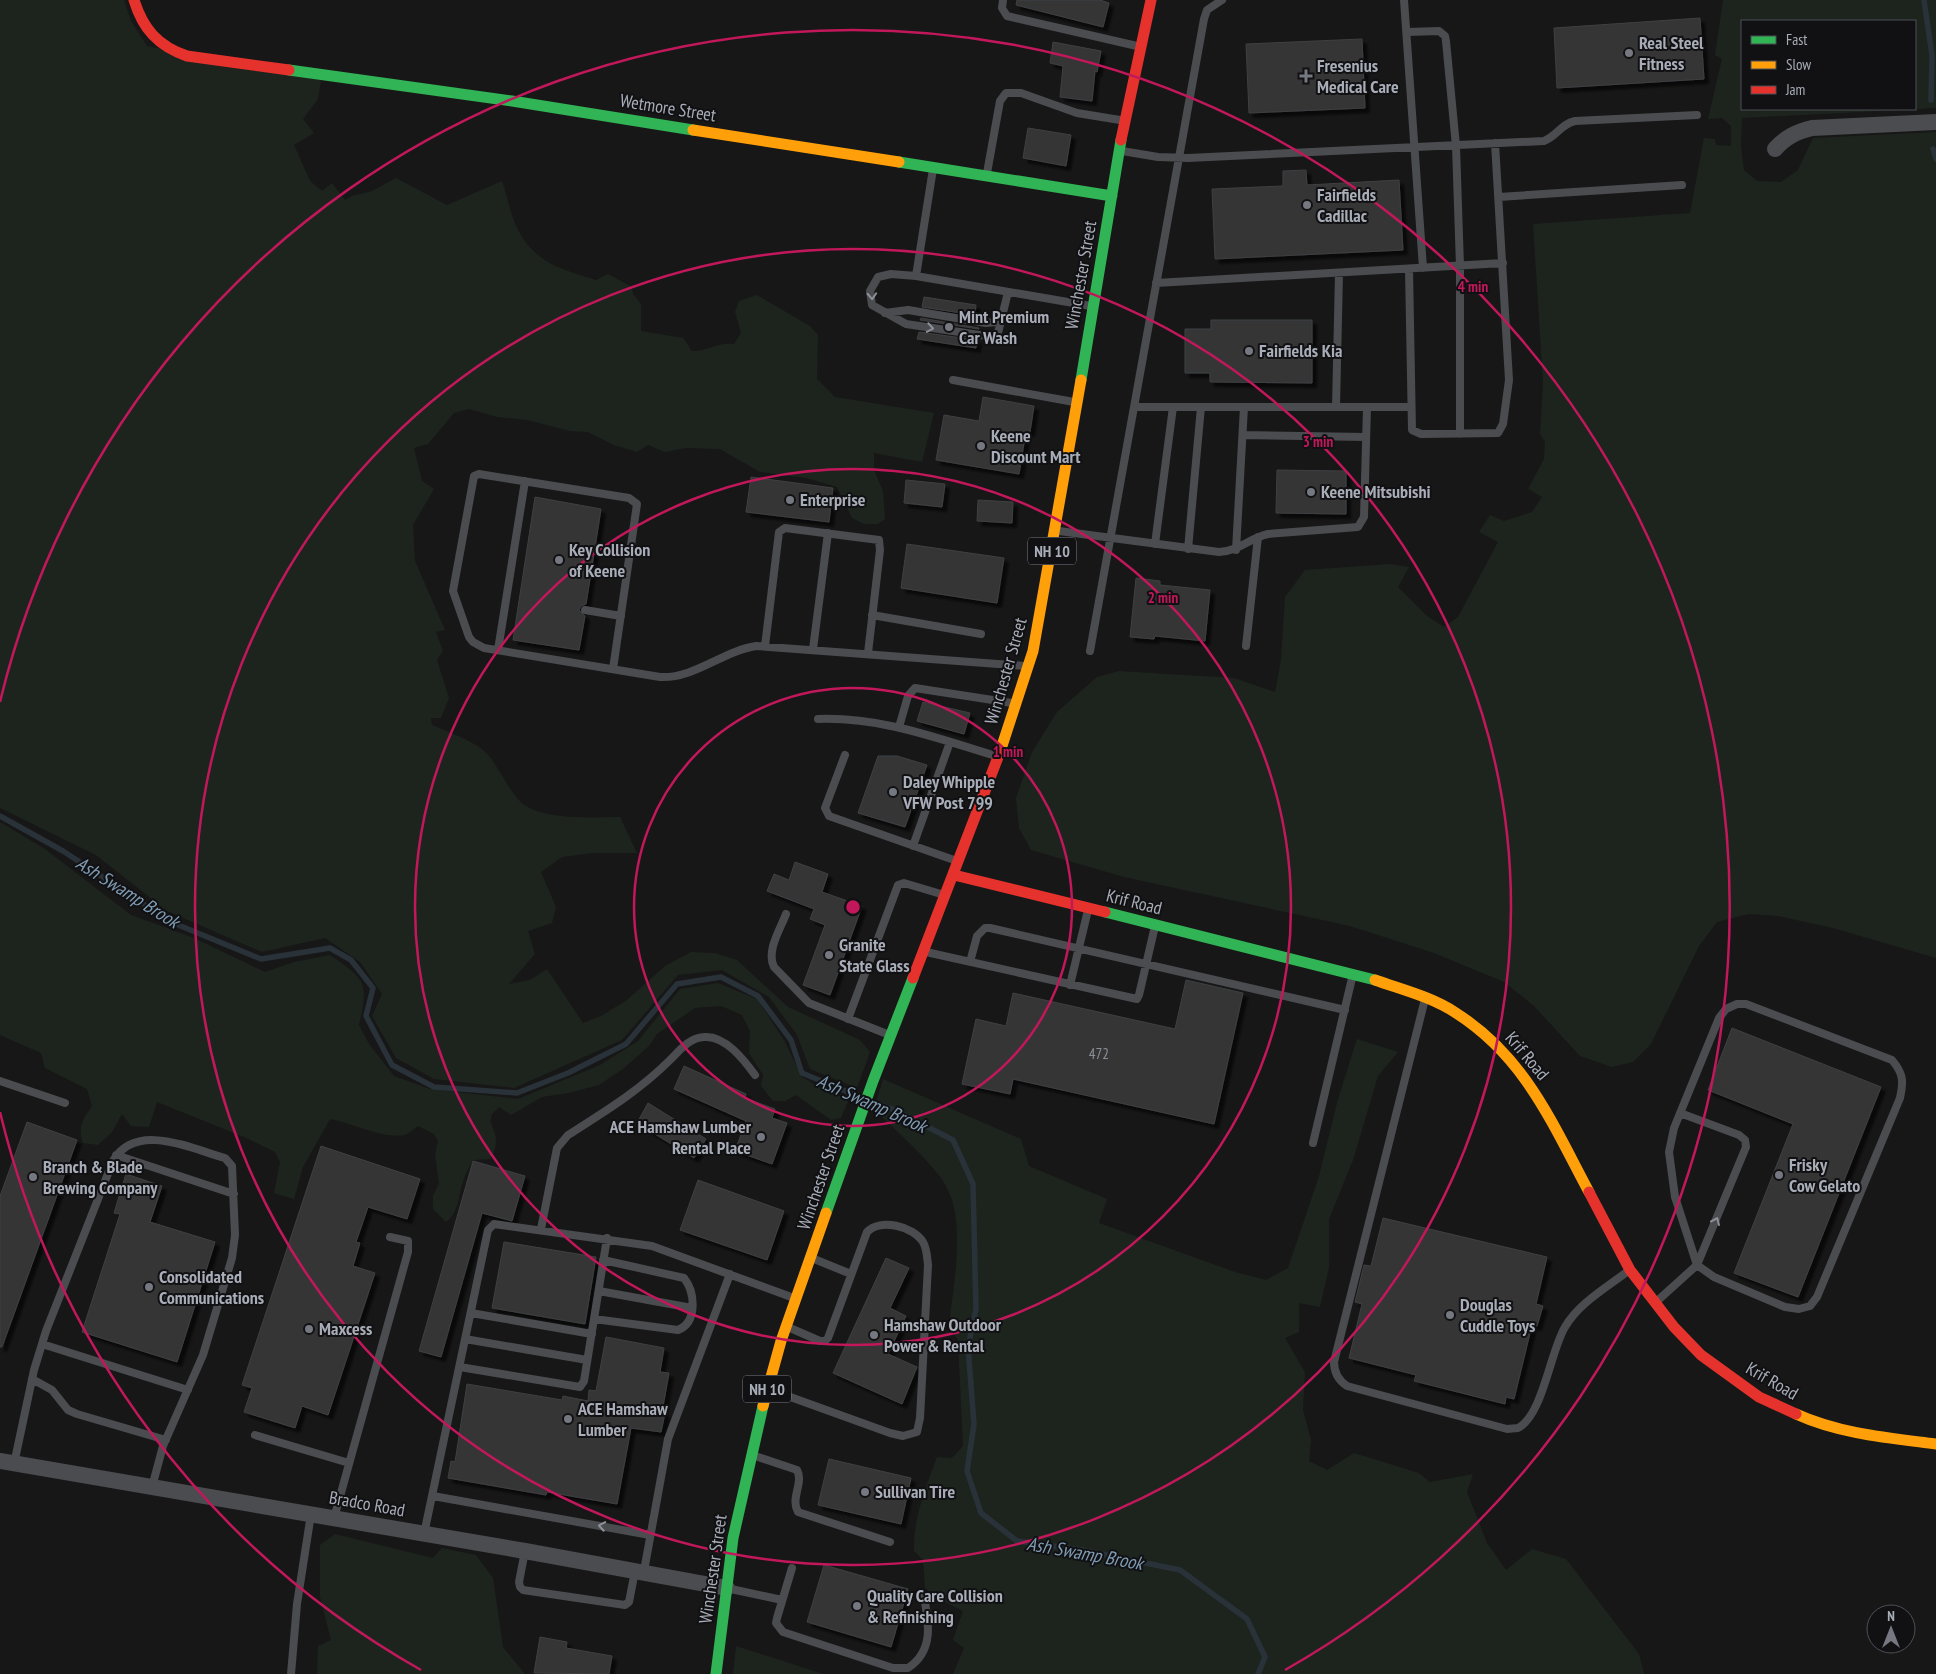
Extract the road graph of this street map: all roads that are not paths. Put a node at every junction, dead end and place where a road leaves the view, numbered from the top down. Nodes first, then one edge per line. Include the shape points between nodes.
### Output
1 (134, 0) edge
2 (1003, 0) edge
3 (1151, 0) edge
4 (1222, 0) edge
5 (1404, 0) edge
6 (1406, 32) junction
7 (1140, 46) junction
8 (1697, 116) dead end
9 (1124, 121) junction
10 (1936, 122) edge
11 (1495, 144) junction
12 (1456, 146) junction
13 (1415, 148) junction
14 (1775, 149) dead end
15 (1119, 150) junction
16 (1179, 158) junction
17 (933, 167) junction
18 (987, 176) junction
19 (1682, 186) dead end
20 (1112, 196) junction
21 (1499, 197) junction
22 (1503, 263) junction
23 (1460, 266) junction
24 (1423, 268) junction
25 (1410, 269) junction
26 (1339, 272) junction
27 (916, 276) junction
28 (1156, 283) junction
29 (1008, 292) junction
30 (1094, 306) junction
31 (884, 313) junction
32 (1003, 316) junction
33 (952, 380) dead end
34 (1077, 402) junction
35 (1410, 406) junction
36 (1134, 407) junction
37 (1172, 407) junction
38 (1201, 407) junction
39 (1244, 407) junction
40 (1336, 407) junction
41 (1366, 407) junction
42 (1243, 434) junction
43 (1460, 434) junction
44 (1366, 437) junction
45 (525, 481) junction
46 (1056, 531) junction
47 (828, 533) junction
48 (1258, 536) junction
49 (1110, 539) junction
50 (1155, 544) junction
51 (1188, 549) junction
52 (1236, 550) junction
53 (585, 610) dead end
54 (872, 615) junction
55 (621, 616) junction
56 (981, 634) dead end
57 (765, 646) junction
58 (1246, 646) dead end
59 (813, 649) junction
60 (498, 650) junction
61 (1090, 651) dead end
62 (868, 653) junction
63 (1029, 666) junction
64 (613, 669) junction
65 (1016, 704) junction
66 (818, 720) dead end
67 (899, 727) junction
68 (950, 742) junction
69 (845, 755) dead end
70 (999, 756) junction
71 (913, 846) junction
72 (959, 862) junction
73 (954, 875) junction
74 (946, 896) junction
75 (1089, 908) junction
76 (786, 914) dead end
77 (1156, 925) junction
78 (1079, 949) junction
79 (924, 951) junction
80 (970, 962) junction
81 (1146, 964) junction
82 (1353, 973) junction
83 (1070, 985) junction
84 (1425, 997) junction
85 (1345, 1010) junction
86 (848, 1019) junction
87 (891, 1036) junction
88 (754, 1075) dead end
89 (0, 1081) edge
90 (65, 1103) dead end
91 (1680, 1113) junction
92 (1313, 1143) dead end
93 (116, 1155) junction
94 (234, 1194) junction
95 (541, 1229) junction
96 (390, 1237) dead end
97 (607, 1238) junction
98 (810, 1257) junction
99 (604, 1260) junction
100 (1696, 1265) junction
101 (1630, 1270) junction
102 (730, 1274) junction
103 (851, 1274) junction
104 (598, 1291) junction
105 (796, 1299) junction
106 (1654, 1303) junction
107 (692, 1308) junction
108 (471, 1312) junction
109 (594, 1319) junction
110 (786, 1326) junction
111 (592, 1334) junction
112 (465, 1339) junction
113 (42, 1344) junction
114 (587, 1360) junction
115 (460, 1367) junction
116 (32, 1380) junction
117 (768, 1389) junction
118 (188, 1390) junction
119 (255, 1435) dead end
120 (166, 1440) junction
121 (1936, 1444) edge
122 (751, 1455) junction
123 (7, 1462) edge
124 (349, 1463) junction
125 (152, 1487) junction
126 (432, 1496) junction
127 (311, 1514) junction
128 (334, 1518) junction
129 (424, 1534) junction
130 (650, 1535) junction
131 (890, 1542) dead end
132 (525, 1551) junction
133 (792, 1568) dead end
134 (639, 1570) junction
135 (727, 1588) junction
136 (924, 1597) dead end
137 (782, 1600) junction
138 (291, 1674) edge
139 (716, 1674) edge

1 - 17 street, Wetmore Street via 143,25 158,43 171,51 512,100
2 - 7 lane via 1002,8 1007,16
3 - 7 street, Winchester Street / NH 10
4 - 16 lane via 1207,10 1204,19
5 - 6 lane
6 - 12 lane via 1438,30 1445,36
6 - 13 lane
7 - 9 street, Winchester Street / NH 10
8 - 11 lane via 1575,121 1563,125 1544,141
9 - 15 street, Winchester Street / NH 10
9 - 18 lane via 1077,113 1021,93 1006,93 1000,102
10 - 14 street via 1812,128 1785,138
11 - 12 lane
11 - 21 lane
12 - 13 lane
12 - 23 lane
13 - 16 lane
13 - 24 lane
15 - 16 lane
15 - 20 street, Winchester Street / NH 10
16 - 28 lane
17 - 18 street, Wetmore Street
17 - 27 lane
18 - 20 street, Wetmore Street
19 - 21 lane
20 - 30 street, Winchester Street / NH 10
21 - 22 lane
22 - 23 lane
22 - 43 lane via 1509,380 1504,424 1494,434
23 - 24 lane
23 - 43 lane
24 - 25 lane
25 - 26 lane
25 - 35 lane
26 - 28 lane
26 - 40 lane
27 - 29 lane
27 -> 31 lane via 891,274 878,277 872,284 870,298 872,305
28 - 36 lane
29 - 30 lane
29 - 32 lane
30 - 34 street, Winchester Street / NH 10
31 - 32 lane via 908,310 986,323 996,322
31 -> 32 lane via 906,324 986,338 998,333
33 - 34 lane
34 - 46 street, Winchester Street / NH 10
35 - 41 lane
35 - 43 lane via 1412,430 1416,433
36 - 37 lane
36 - 49 lane
37 - 38 lane
37 - 50 lane
38 - 39 lane
38 - 51 lane
39 - 40 lane
39 - 42 lane
40 - 41 lane
41 - 44 lane
42 - 44 lane
42 - 52 lane
44 - 48 lane via 1364,517 1358,527
45 - 55 lane via 629,498 637,504
45 - 60 lane
45 - 60 lane via 474,476 454,584 454,597 469,637 478,646
46 - 49 lane
46 - 63 street, Winchester Street / NH 10
47 - 54 lane via 879,540
47 - 57 lane via 785,528 779,532
47 - 59 lane
48 - 52 lane
48 - 58 lane
49 - 50 lane
49 - 61 lane
50 - 51 lane
51 - 52 lane
53 - 55 lane
54 - 56 lane
54 - 62 lane
55 - 64 lane
57 - 59 lane
57 - 64 lane via 745,648 670,678
59 - 62 lane
60 - 64 lane
62 - 63 lane
63 - 65 street, Winchester Street / NH 10
65 - 67 lane via 915,688 908,696
65 - 70 street, Winchester Street / NH 10
66 - 67 lane via 855,719
67 - 68 lane
68 - 70 lane
68 - 71 lane
69 - 71 lane via 825,812
70 - 72 street, Winchester Street / NH 10
71 - 72 lane
72 - 73 street, Winchester Street / NH 10
73 - 74 street, Winchester Street / NH 10
73 - 75 street, Krif Road
74 - 79 street, Winchester Street / NH 10
74 - 86 lane via 904,883 898,885
75 - 77 street, Krif Road
75 - 78 lane
76 - 86 lane via 772,950 774,967 809,1003
77 - 81 lane
77 - 82 street, Krif Road
78 - 80 lane via 984,928 977,936
78 - 81 lane
78 - 83 lane
79 - 80 lane
79 - 87 street, Winchester Street / NH 10
80 - 83 lane
81 - 83 lane via 1137,999
81 - 85 lane
82 - 84 street, Krif Road
82 - 85 lane
84 - 101 street, Krif Road via 1456,1013 1483,1033 1534,1089
84 - 101 lane via 1334,1362 1341,1382 1507,1428 1518,1428 1523,1426 1540,1396 1565,1326 1586,1303
85 - 92 lane
86 - 87 lane
87 - 98 street, Winchester Street / NH 10
88 - 95 lane via 738,1055 716,1039 706,1037 687,1042 637,1091 568,1135 557,1148
89 - 90 lane
91 - 100 lane via 1669,1152 1670,1171
100 -> 91 lane via 1746,1147 1745,1140 1739,1135
91 - 100 lane via 1719,1018 1726,1009 1737,1004 1746,1004 1892,1060 1901,1070 1900,1098 1817,1297 1810,1306 1799,1309 1785,1307 1714,1277
93 - 94 lane
93 - 94 lane via 142,1141 158,1139 225,1158 232,1166
93 - 113 lane
94 - 118 lane via 232,1258 203,1354
95 - 97 lane
95 - 108 lane via 501,1224 491,1226
96 - 124 lane via 408,1241 408,1252
97 - 99 lane
97 - 102 lane via 652,1246
98 - 103 lane
98 - 105 street, Winchester Street / NH 10
99 - 104 lane
99 - 107 lane via 684,1278 692,1292
100 - 106 lane
101 - 106 street, Krif Road
102 - 105 lane
102 - 130 lane via 668,1440
103 - 110 lane via 826,1341
103 - 117 lane via 867,1232 878,1225 895,1226 915,1233 926,1249 927,1306 917,1432 903,1436 890,1433
104 - 107 lane
104 - 109 lane
105 - 110 street, Winchester Street / NH 10
106 - 121 street, Krif Road via 1701,1354 1759,1397 1836,1429
107 - 109 lane via 687,1324 678,1330
108 - 111 lane
108 - 112 lane
109 - 111 lane
110 - 117 street, Winchester Street / NH 10
111 - 114 lane
112 - 114 lane
112 - 115 lane
113 - 116 lane
113 - 118 lane
114 - 115 lane via 580,1387
115 - 126 lane
116 - 120 lane via 52,1390 68,1410
116 - 123 lane
117 - 122 street, Winchester Street / NH 10
118 - 120 lane
119 - 124 lane
120 - 125 lane
122 - 131 lane via 798,1470 795,1502 798,1512
122 - 135 street, Winchester Street / NH 10 via 733,1538
123 - 125 street, Bradco Road
124 - 128 lane
125 - 127 street, Bradco Road
126 - 129 lane
130 -> 126 lane
127 - 128 street, Bradco Road
127 - 138 lane via 297,1604
128 - 129 street, Bradco Road
129 - 132 street, Bradco Road
130 - 134 lane
132 - 134 street, Bradco Road
132 - 134 lane via 519,1582 523,1590 625,1605 629,1602
133 - 137 lane
134 - 135 street, Bradco Road
135 - 137 lane
135 - 139 street, Winchester Street / NH 10
136 - 137 lane via 929,1619 928,1642 916,1663 900,1669 783,1632 776,1623

